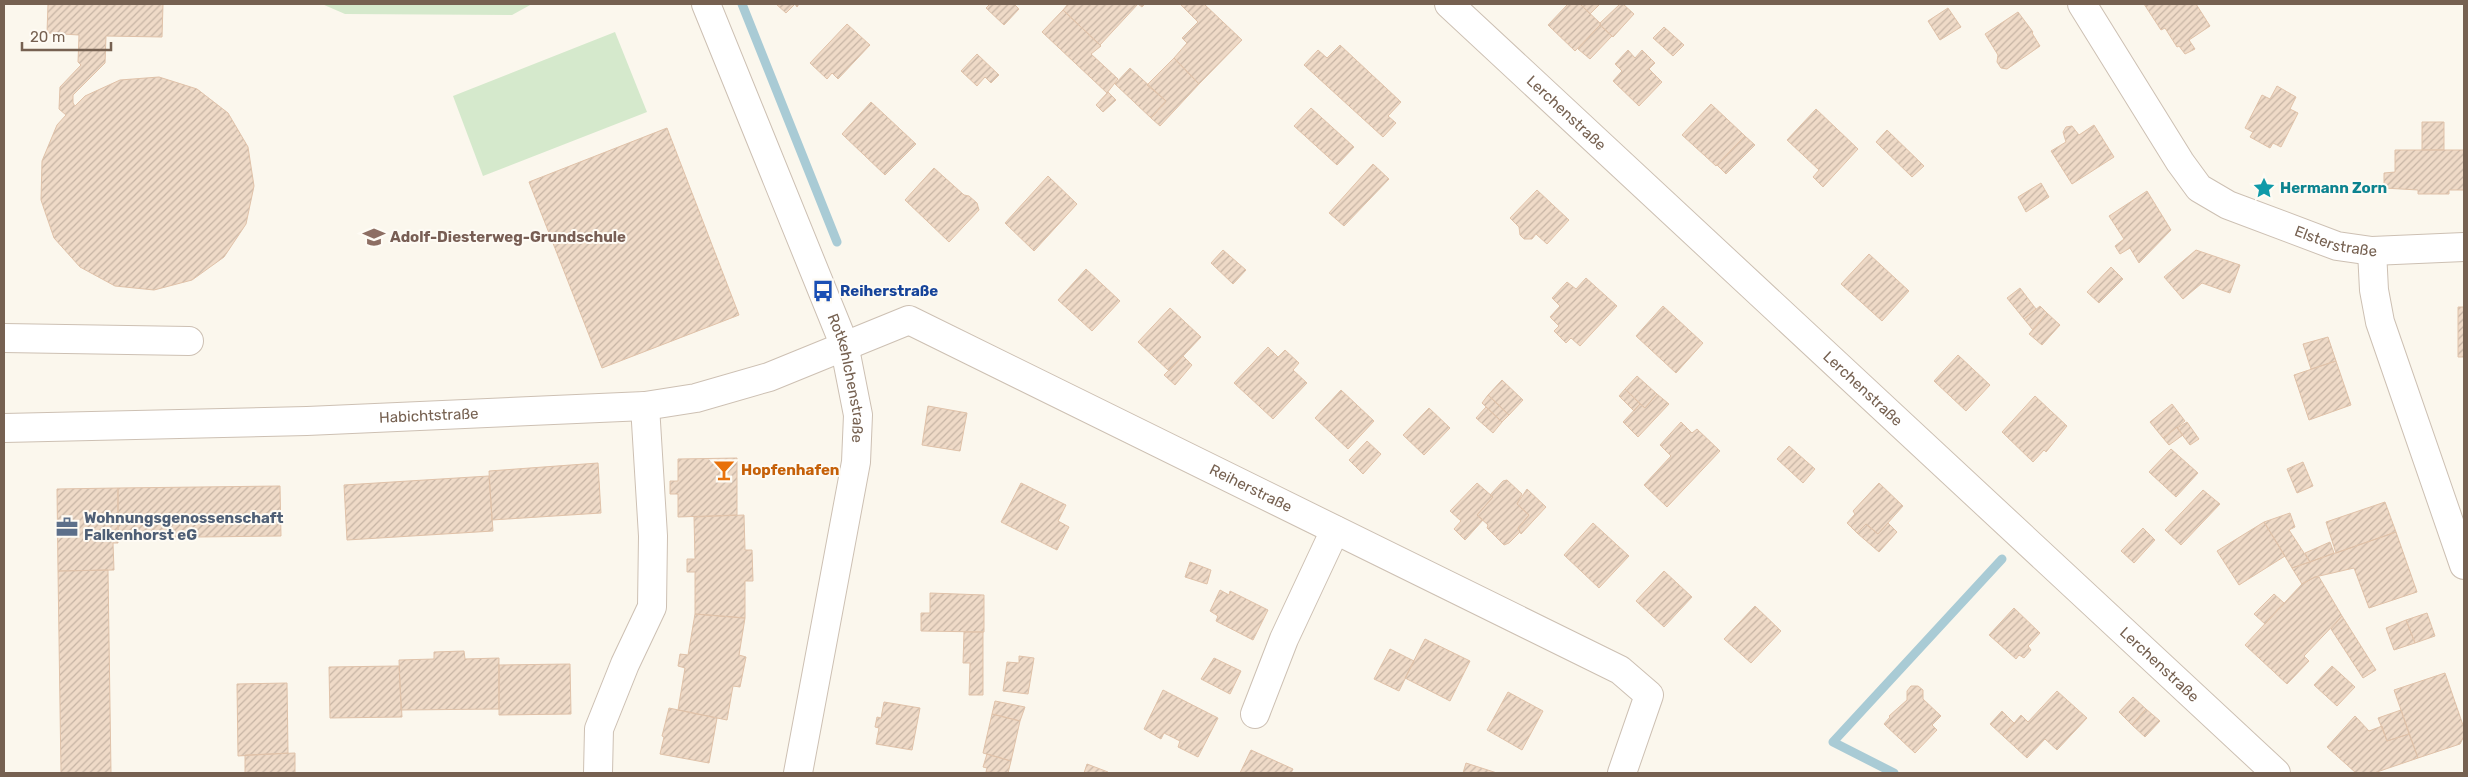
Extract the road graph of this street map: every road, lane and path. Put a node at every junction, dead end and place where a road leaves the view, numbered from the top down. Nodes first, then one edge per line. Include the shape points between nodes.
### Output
1 (706, 4) edge
2 (1449, 4) edge
3 (2082, 4) edge
4 (2464, 247) edge
5 (2372, 251) junction
6 (4, 338) edge
7 (189, 341) dead end
8 (844, 344) junction
9 (645, 406) junction
10 (4, 428) edge
11 (1327, 526) junction
12 (2464, 565) edge
13 (1247, 709) dead end
14 (598, 773) edge
15 (798, 773) edge
16 (1622, 773) edge
17 (2276, 773) edge

1 - 8 street, Rotkehlchenstraße
2 - 17 street, Lerchenstraße
3 - 5 street, Elsterstraße via 2199,188 2228,205 2337,246
4 - 5 street
5 - 12 street, Elsterstraße via 2380,322
6 - 7 street
8 - 9 street, Habichtstraße via 769,376 696,398
8 - 11 street, Reiherstraße via 909,320
8 - 15 street, Rotkehlchenstraße via 858,415 856,462
9 - 10 street, Habichtstraße via 307,421
9 - 14 street via 653,536 652,607 599,729
11 - 13 street via 1284,639
11 - 16 street, Reiherstraße via 1620,670 1649,695

